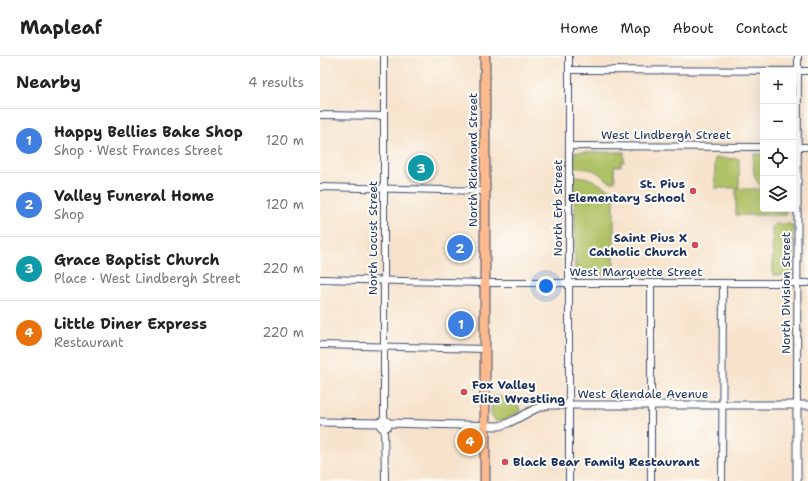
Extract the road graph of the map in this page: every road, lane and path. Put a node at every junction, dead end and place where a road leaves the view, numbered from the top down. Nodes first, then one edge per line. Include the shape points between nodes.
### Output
1 (384, 56) edge
2 (485, 56) edge
3 (568, 56) edge
4 (798, 56) edge
5 (568, 70) junction
6 (798, 71) junction
7 (808, 71) edge
8 (320, 115) edge
9 (384, 116) junction
10 (795, 140) edge
11 (569, 146) junction
12 (760, 147) edge
13 (796, 147) edge
14 (808, 147) edge
15 (795, 176) edge
16 (320, 187) edge
17 (384, 188) junction
18 (485, 191) junction
19 (320, 279) edge
20 (384, 280) junction
21 (485, 283) junction
22 (568, 283) junction
23 (651, 283) junction
24 (723, 283) junction
25 (797, 283) junction
26 (808, 283) edge
27 (320, 345) edge
28 (384, 347) junction
29 (485, 349) junction
30 (650, 404) junction
31 (722, 404) junction
32 (797, 404) junction
33 (808, 404) edge
34 (568, 405) junction
35 (320, 422) edge
36 (384, 424) junction
37 (485, 426) junction
38 (384, 481) edge
39 (485, 481) edge
40 (568, 481) edge
41 (650, 481) edge
42 (722, 481) edge
43 (797, 481) edge

1 - 9 street, North Locust Street
2 - 18 main road, North Richmond Street
3 - 5 street, North Erb Street
4 - 6 street, North Division Street
5 - 6 street
5 - 11 street, North Erb Street
6 - 7 street
6 - 10 street, North Division Street
8 - 9 street
9 - 17 street, North Locust Street
11 - 12 street, West Lindbergh Street
11 - 22 street, North Erb Street
13 - 14 street
15 - 25 street, North Division Street
16 - 17 street
17 - 18 street
17 - 20 street, North Locust Street
18 - 21 main road, North Richmond Street
19 - 20 street, West Marquette Street
20 - 21 street, West Marquette Street
20 - 28 street, North Locust Street
21 - 22 street, West Marquette Street
21 - 29 main road, North Richmond Street
22 - 23 street, West Marquette Street
22 - 34 street, North Erb Street
23 - 24 street, West Marquette Street
23 - 30 street
24 - 25 street, West Marquette Street
24 - 31 street
25 - 26 street, West Marquette Street
25 - 32 street, North Division Street
27 - 28 street
28 - 29 street
28 - 36 street, North Locust Street
29 - 37 main road, North Richmond Street
30 - 31 street, West Glendale Avenue
30 - 34 street, West Glendale Avenue
30 - 41 street
31 - 32 street, West Glendale Avenue
31 - 42 street
32 - 33 street, West Glendale Avenue
32 - 43 street, North Division Street
34 - 37 street, West Glendale Avenue via 540,406 507,424
34 - 40 street, North Erb Street
35 - 36 street, West Glendale Avenue
36 - 37 street, West Glendale Avenue
36 - 38 street, North Locust Street
37 - 39 main road, North Richmond Street

